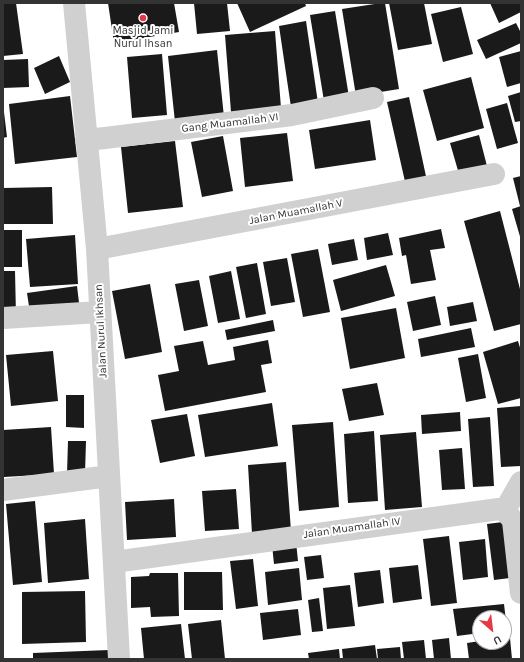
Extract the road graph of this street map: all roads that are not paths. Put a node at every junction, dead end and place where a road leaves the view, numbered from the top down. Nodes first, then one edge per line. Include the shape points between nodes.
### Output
1 (74, 3) edge
2 (373, 98) dead end
3 (86, 140) junction
4 (494, 174) dead end
5 (97, 249) junction
6 (100, 312) junction
7 (3, 318) edge
8 (109, 476) junction
9 (521, 482) edge
10 (3, 490) edge
11 (505, 510) junction
12 (114, 562) junction
13 (521, 593) edge
14 (119, 659) edge

1 - 3 street, Jalan Nurul Ikhsan
2 - 3 street, Gang Muamallah VI via 292,115
3 - 5 street, Jalan Nurul Ikhsan
4 - 5 street, Jalan Muamallah V
5 - 6 street, Jalan Nurul Ikhsan
6 - 7 street
6 - 8 street, Jalan Nurul Ikhsan
8 - 10 street
8 - 12 street, Jalan Nurul Ikhsan
9 - 11 street
11 - 12 street, Jalan Muamallah IV via 493,509
11 - 13 street via 513,521
12 - 14 street, Jalan Nurul Ikhsan

